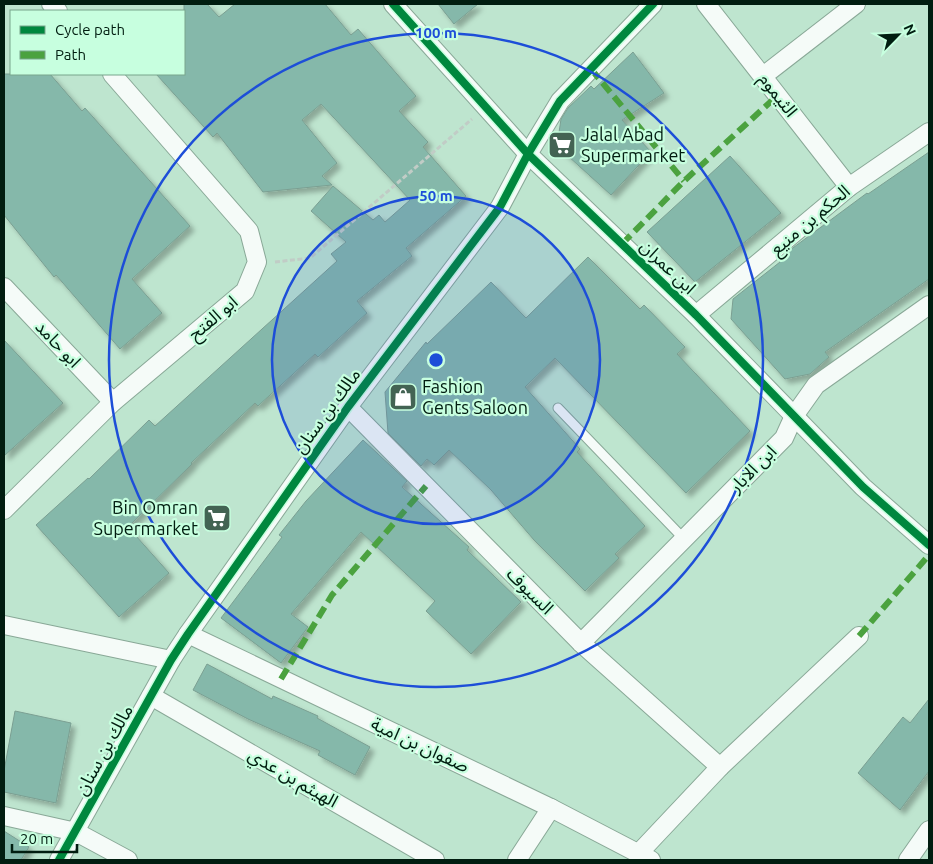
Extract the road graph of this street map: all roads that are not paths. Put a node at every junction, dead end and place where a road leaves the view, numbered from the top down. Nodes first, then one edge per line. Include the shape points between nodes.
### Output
1 (393, 4) edge
2 (653, 4) edge
3 (706, 4) edge
4 (856, 4) edge
5 (113, 75) edge
6 (762, 76) junction
7 (929, 132) edge
8 (528, 154) junction
9 (849, 187) junction
10 (4, 287) edge
11 (929, 305) edge
12 (696, 315) junction
13 (113, 402) junction
14 (348, 407) junction
15 (558, 408) dead end
16 (794, 416) junction
17 (4, 510) edge
18 (684, 539) junction
19 (929, 545) edge
20 (4, 626) edge
21 (188, 634) junction
22 (859, 636) dead end
23 (581, 643) junction
24 (171, 660) junction
25 (151, 696) junction
26 (720, 767) junction
27 (551, 808) junction
28 (4, 816) edge
29 (929, 830) edge
30 (76, 832) junction
31 (644, 857) edge
32 (59, 860) edge
33 (128, 860) edge
34 (435, 860) edge
35 (517, 860) edge
36 (908, 860) edge

1 - 8 street, ابن عمران
2 - 8 street, مالك بن سنان via 560,101
3 - 6 street, الثيموم
4 - 6 street
5 - 13 street, ابو الفتح via 249,231 257,262 245,291
6 - 9 street, الثيموم
7 - 9 street, الحكم بن منيع
8 - 12 street, ابن عمران
8 - 14 street, مالك بن سنان via 500,207
9 - 12 street, الحكم بن منيع
10 - 13 street, ابو حامد
11 - 16 street, ابن الابار via 816,385
12 - 16 street, ابن عمران
13 - 17 street, ابو الفتح
14 - 21 street, مالك بن سنان
14 - 23 street, السيوف
15 - 18 lane
16 - 18 street, ابن الابار via 784,438
16 - 19 street, ابن عمران via 863,487
18 - 23 street, ابن الابار
20 - 24 street
21 - 24 street, مالك بن سنان
21 - 27 street, صفوان بن امية
22 - 26 street
23 - 26 street, السيوف
24 - 25 street, مالك بن سنان
25 - 30 street, مالك بن سنان
25 - 34 street, الهيثم بن عدي
26 - 31 street
27 - 31 street, صفوان بن امية
27 - 35 street
28 - 30 street
29 - 36 street
30 - 32 street, مالك بن سنان
30 - 33 street

